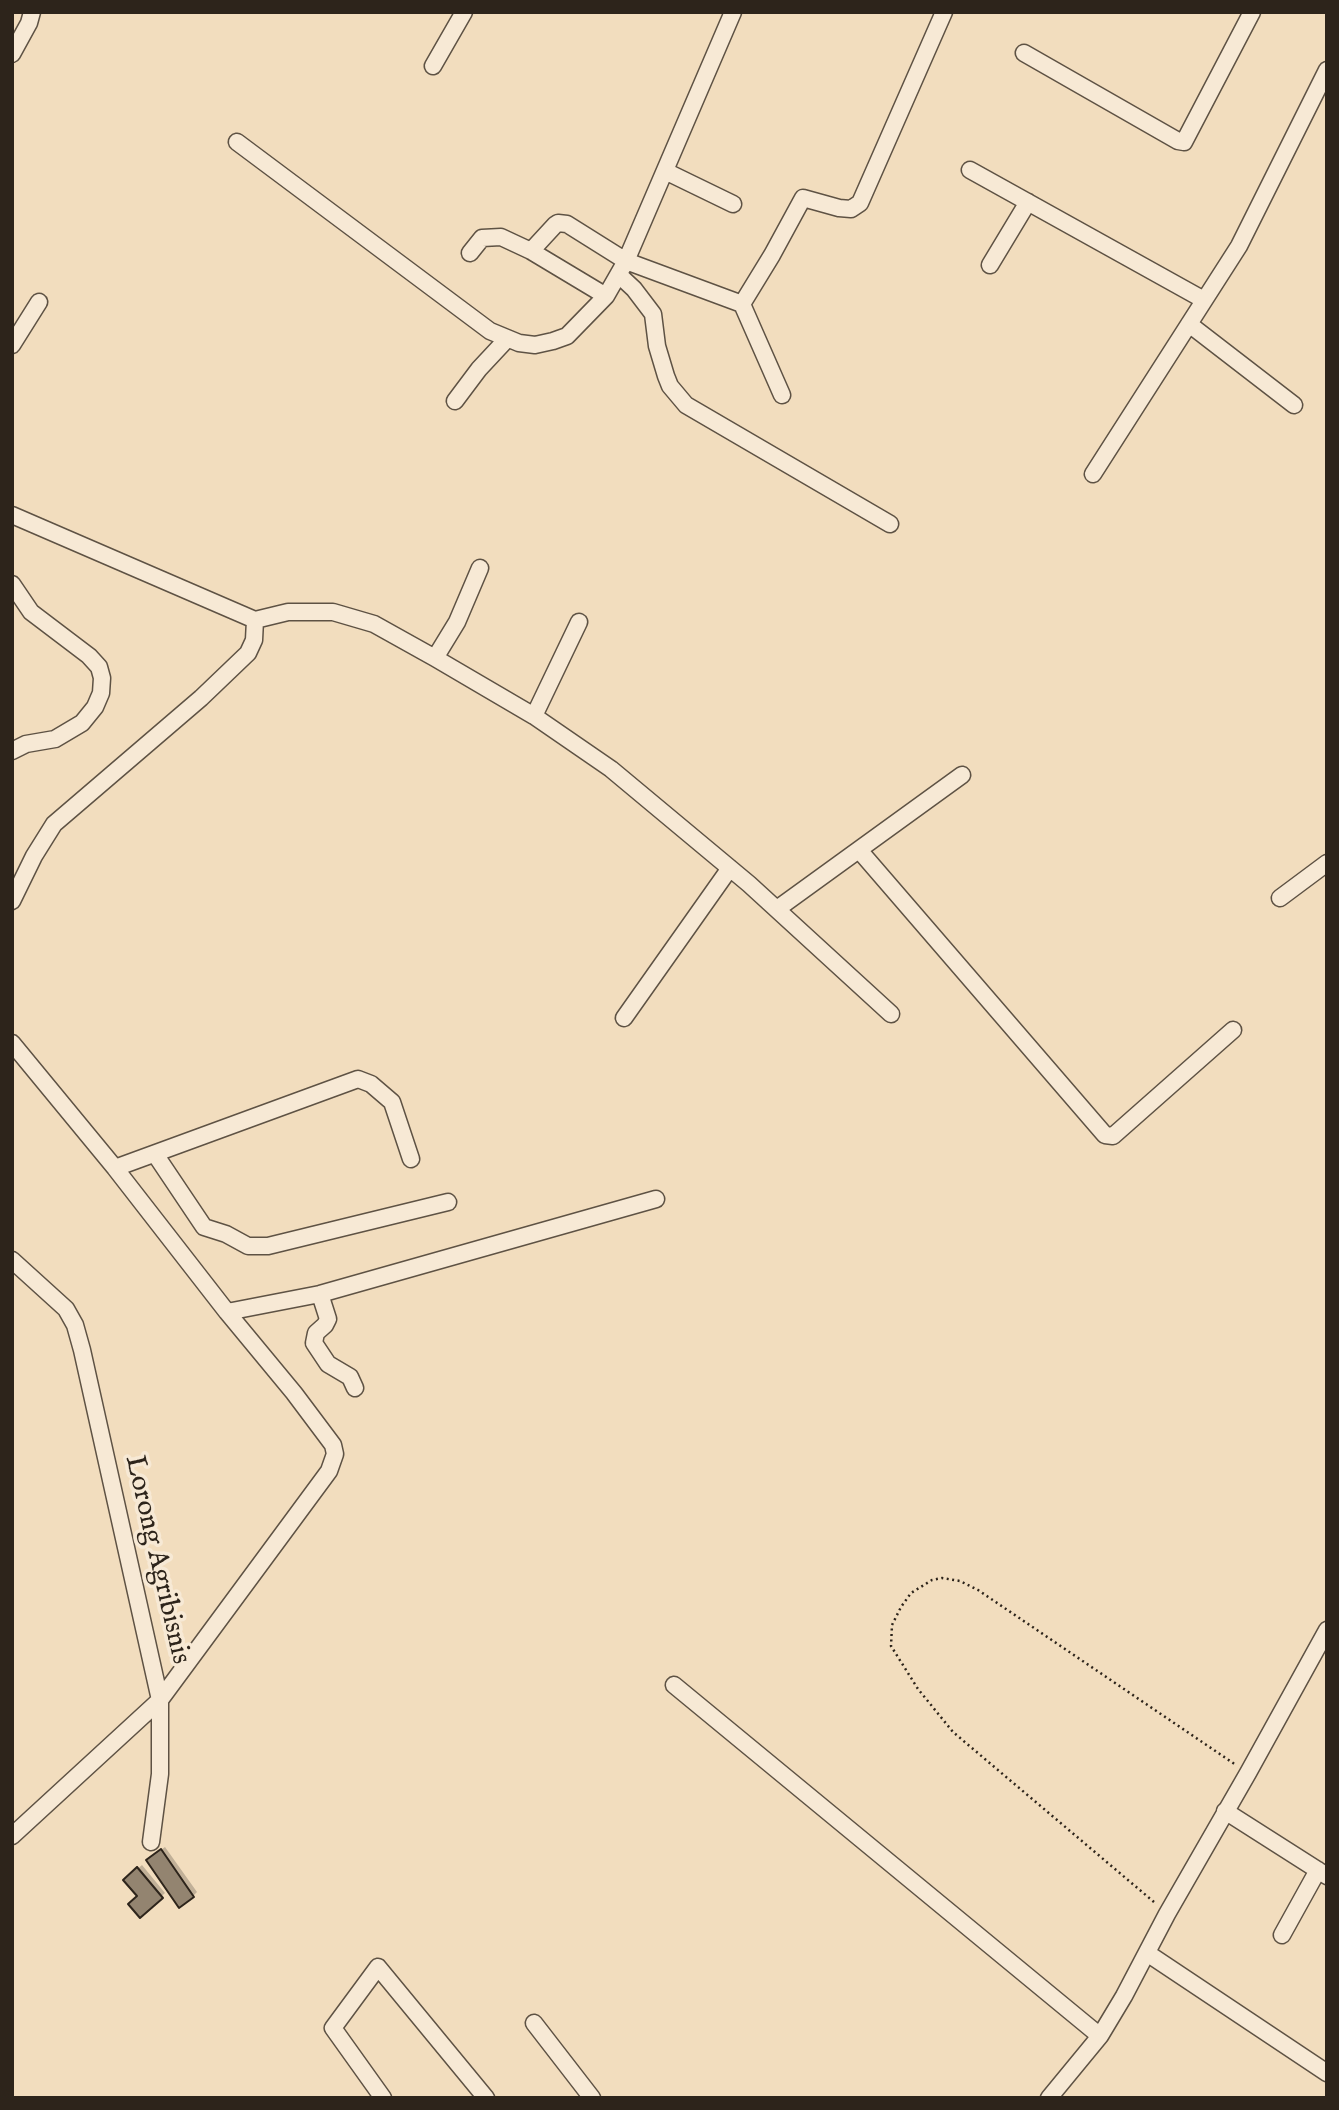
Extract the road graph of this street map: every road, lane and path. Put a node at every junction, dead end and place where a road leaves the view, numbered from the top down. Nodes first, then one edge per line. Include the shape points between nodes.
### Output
1 (32, 12) edge
2 (733, 12) edge
3 (944, 12) edge
4 (1252, 12) edge
5 (457, 14) edge
6 (1024, 53) dead end
7 (12, 54) edge
8 (433, 66) dead end
9 (1327, 70) edge
10 (237, 142) dead end
11 (970, 170) dead end
12 (665, 171) junction
13 (1028, 202) junction
14 (733, 204) dead end
15 (531, 251) junction
16 (470, 253) dead end
17 (990, 265) dead end
18 (623, 268) junction
19 (606, 296) junction
20 (1204, 300) junction
21 (39, 302) dead end
22 (742, 304) junction
23 (1189, 324) junction
24 (15, 336) edge
25 (507, 339) junction
26 (782, 395) dead end
27 (455, 401) dead end
28 (1294, 405) dead end
29 (1093, 474) dead end
30 (12, 515) edge
31 (890, 524) dead end
32 (480, 568) dead end
33 (12, 584) edge
34 (255, 620) junction
35 (579, 622) dead end
36 (435, 658) junction
37 (534, 716) junction
38 (12, 751) edge
39 (962, 775) dead end
40 (859, 850) junction
41 (1327, 863) edge
42 (730, 868) junction
43 (1280, 898) dead end
44 (12, 901) edge
45 (777, 909) junction
46 (891, 1014) dead end
47 (624, 1018) dead end
48 (1233, 1030) dead end
49 (12, 1043) edge
50 (155, 1154) junction
51 (411, 1159) dead end
52 (115, 1168) junction
53 (656, 1199) dead end
54 (448, 1202) dead end
55 (12, 1259) edge
56 (320, 1294) junction
57 (228, 1312) junction
58 (355, 1388) dead end
59 (1327, 1630) edge
60 (674, 1685) dead end
61 (160, 1700) junction
62 (1248, 1773) junction
63 (1225, 1811) junction
64 (12, 1836) edge
65 (151, 1842) dead end
66 (1322, 1873) edge
67 (1167, 1914) junction
68 (1282, 1935) dead end
69 (1147, 1953) junction
70 (534, 2023) dead end
71 (1100, 2036) junction
72 (1327, 2073) edge
73 (383, 2098) edge
74 (486, 2098) edge
75 (592, 2098) edge
76 (1049, 2098) edge

1 - 7 street
2 - 12 street
3 - 22 street via 860,203 851,209 839,208 803,198
4 - 6 street via 1184,142
5 - 8 street
9 - 20 street via 1239,246
10 - 25 street via 489,331
11 - 13 street
12 - 14 street
12 - 18 street
13 - 17 street
13 - 20 street
15 - 16 street via 501,237 489,237 482,238
15 - 18 street via 555,225 567,224
15 - 19 street
18 - 19 street
18 - 22 street
18 - 31 street via 653,314 666,376 686,405
19 - 25 street via 567,336 535,345
20 - 23 street
21 - 24 street
22 - 26 street
23 - 28 street
23 - 29 street
25 - 27 street
30 - 34 street
32 - 36 street via 457,622
33 - 38 street via 31,612 89,656 102,678 102,693 82,723 55,739
34 - 36 street via 288,612 332,612 374,624
34 - 44 street via 248,653 54,824
35 - 37 street
36 - 37 street
37 - 42 street via 611,769
39 - 40 street
40 - 45 street
40 - 48 street via 1105,1135 1113,1136
41 - 43 street
42 - 45 street
42 - 47 street
45 - 46 street
49 - 52 street
50 - 51 street via 358,1079 392,1102
50 - 52 street
50 - 54 street via 204,1227 248,1246 268,1246
52 - 57 street
53 - 56 street
55 - 61 street, Lorong Agribisnis via 66,1309 75,1325
56 - 57 street
56 - 58 street via 328,1319 314,1343 328,1364 346,1373
57 - 61 street via 294,1393 335,1454 328,1471
59 - 62 street
60 - 71 street
61 - 64 street, Lorong Agribisnis
61 - 65 street via 160,1774
62 - 63 street
62 - 67 path via 960,1581 932,1580 911,1593 901,1607 892,1625 891,1646 918,1689 953,1731
63 - 66 street
63 - 67 street
66 - 68 street
67 - 69 street
69 - 71 street
69 - 72 street
70 - 75 street
71 - 76 street
73 - 74 street via 333,2029 378,1967

